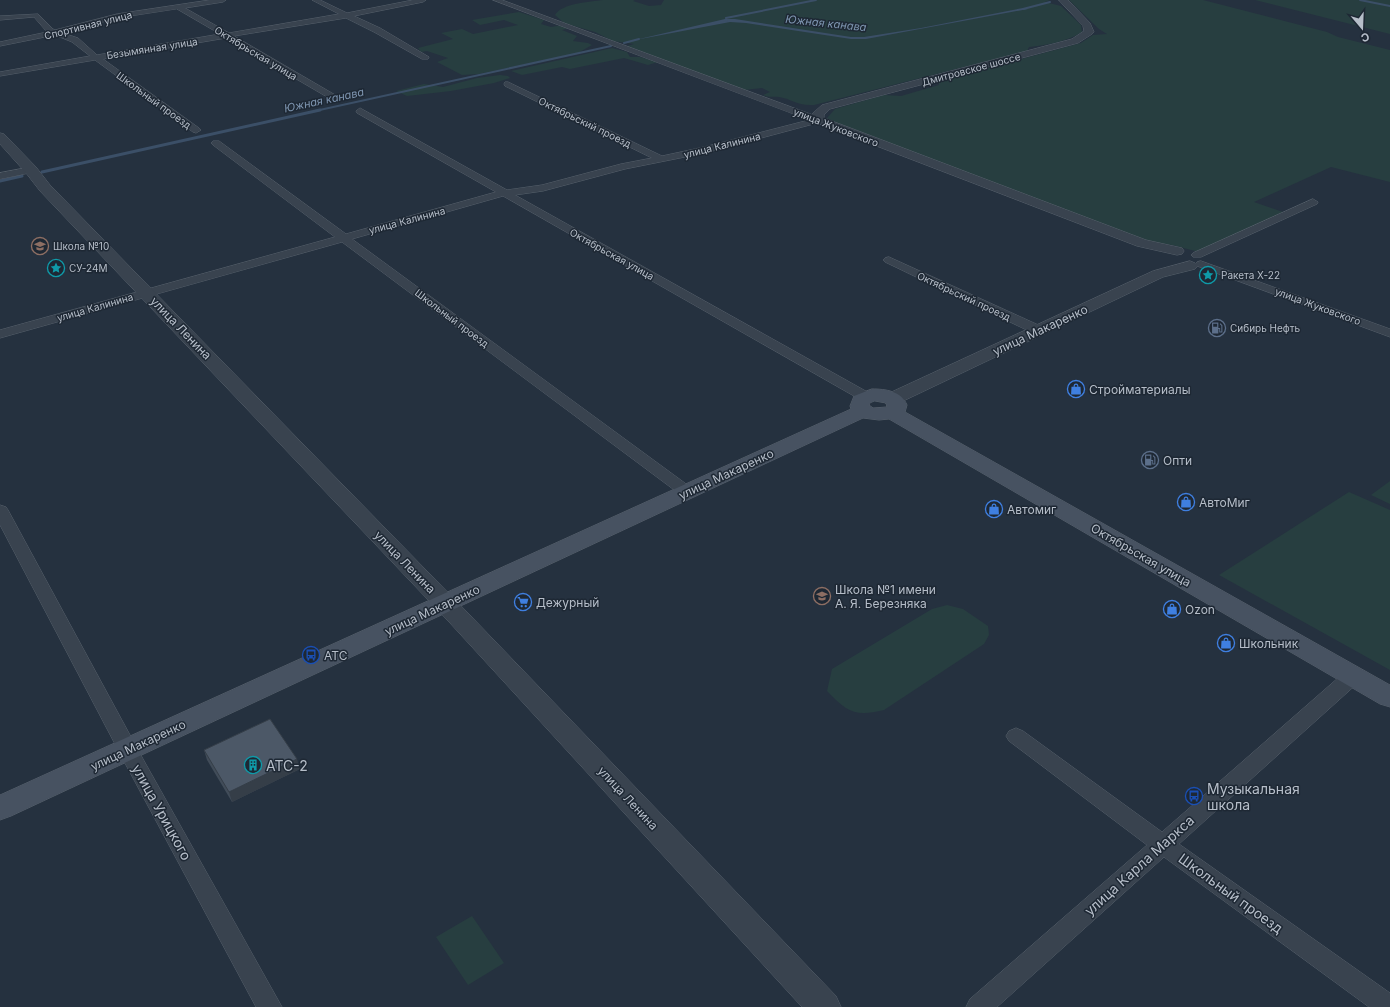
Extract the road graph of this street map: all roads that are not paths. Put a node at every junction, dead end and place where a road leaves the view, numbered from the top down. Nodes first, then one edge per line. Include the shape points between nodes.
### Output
1 (223, 0) edge
2 (315, 0) edge
3 (423, 0) edge
4 (496, 0) edge
5 (1063, 0) edge
6 (179, 7) junction
7 (348, 15) junction
8 (0, 18) edge
9 (53, 33) junction
10 (228, 35) junction
11 (0, 44) edge
12 (95, 57) junction
13 (425, 57) dead end
14 (0, 74) edge
15 (508, 84) dead end
16 (334, 98) dead end
17 (826, 107) junction
18 (360, 110) dead end
19 (801, 114) junction
20 (818, 120) junction
21 (196, 130) dead end
22 (0, 138) edge
23 (216, 143) dead end
24 (662, 159) junction
25 (31, 170) junction
26 (0, 176) edge
27 (504, 193) junction
28 (1313, 202) dead end
29 (344, 238) junction
30 (1170, 256) junction
31 (889, 260) dead end
32 (1196, 262) junction
33 (1158, 274) junction
34 (146, 292) junction
35 (1040, 331) junction
36 (1390, 333) edge
37 (0, 334) edge
38 (865, 404) junction
39 (892, 406) junction
40 (687, 492) junction
41 (0, 510) edge
42 (445, 604) junction
43 (1353, 676) junction
44 (1390, 697) edge
45 (1016, 736) dead end
46 (129, 750) junction
47 (0, 808) edge
48 (1163, 844) junction
49 (269, 1007) edge
50 (824, 1007) edge
51 (979, 1007) edge
52 (1389, 1007) edge

1 - 6 street, Спортивная улица
2 - 7 street
3 - 7 street, Безымянная улица
4 - 19 street, улица Жуковского
5 - 17 street, Дмитровское шоссе via 1087,25 1089,32 1075,41
6 - 9 street, Спортивная улица via 117,16
6 - 10 street, Октябрьская улица
7 - 10 street, Безымянная улица
7 - 13 street
8 - 9 street via 36,15
9 - 11 street, Спортивная улица
9 - 12 street, Школьный проезд via 75,40
10 - 12 street, Безымянная улица
10 - 16 street, Октябрьская улица via 281,69
12 - 14 street, Безымянная улица
12 - 21 street, Школьный проезд
15 - 24 street, Октябрьский проезд
17 - 19 street
17 - 20 street via 818,114
18 - 27 street, Октябрьская улица
19 - 20 street, улица Жуковского
20 - 24 street, улица Калинина
20 - 30 street, улица Жуковского via 1142,243
22 - 25 street, улица Ленина
23 - 29 street, Школьный проезд
24 - 27 street, улица Калинина via 624,166 543,188
25 - 26 street
25 - 34 street, улица Ленина via 45,188
27 - 29 street, улица Калинина
27 - 38 street, Октябрьская улица
28 - 32 street, улица Макаренко
29 - 34 street, улица Калинина
29 - 40 street, Школьный проезд
30 - 32 street, улица Жуковского via 1178,264
30 - 33 street
31 - 35 street, Октябрьский проезд
32 - 33 street, улица Макаренко
32 - 36 street, улица Жуковского
33 - 35 street, улица Макаренко
34 - 37 street, улица Калинина
34 - 42 street, улица Ленина
35 - 39 street, улица Макаренко
38 - 39 main road via 878,415
38 - 40 main road, улица Макаренко
39 - 43 main road, Октябрьская улица
40 - 42 main road, улица Макаренко
41 - 46 street, улица Урицкого
42 - 46 main road, улица Макаренко
42 - 50 street, улица Ленина
43 - 44 main road, Октябрьская улица
43 - 48 street, улица Карла Маркса
45 - 48 street, Школьный проезд
46 - 47 main road, улица Макаренко
46 - 49 street, улица Урицкого
48 - 51 street, улица Карла Маркса
48 - 52 street, Школьный проезд

